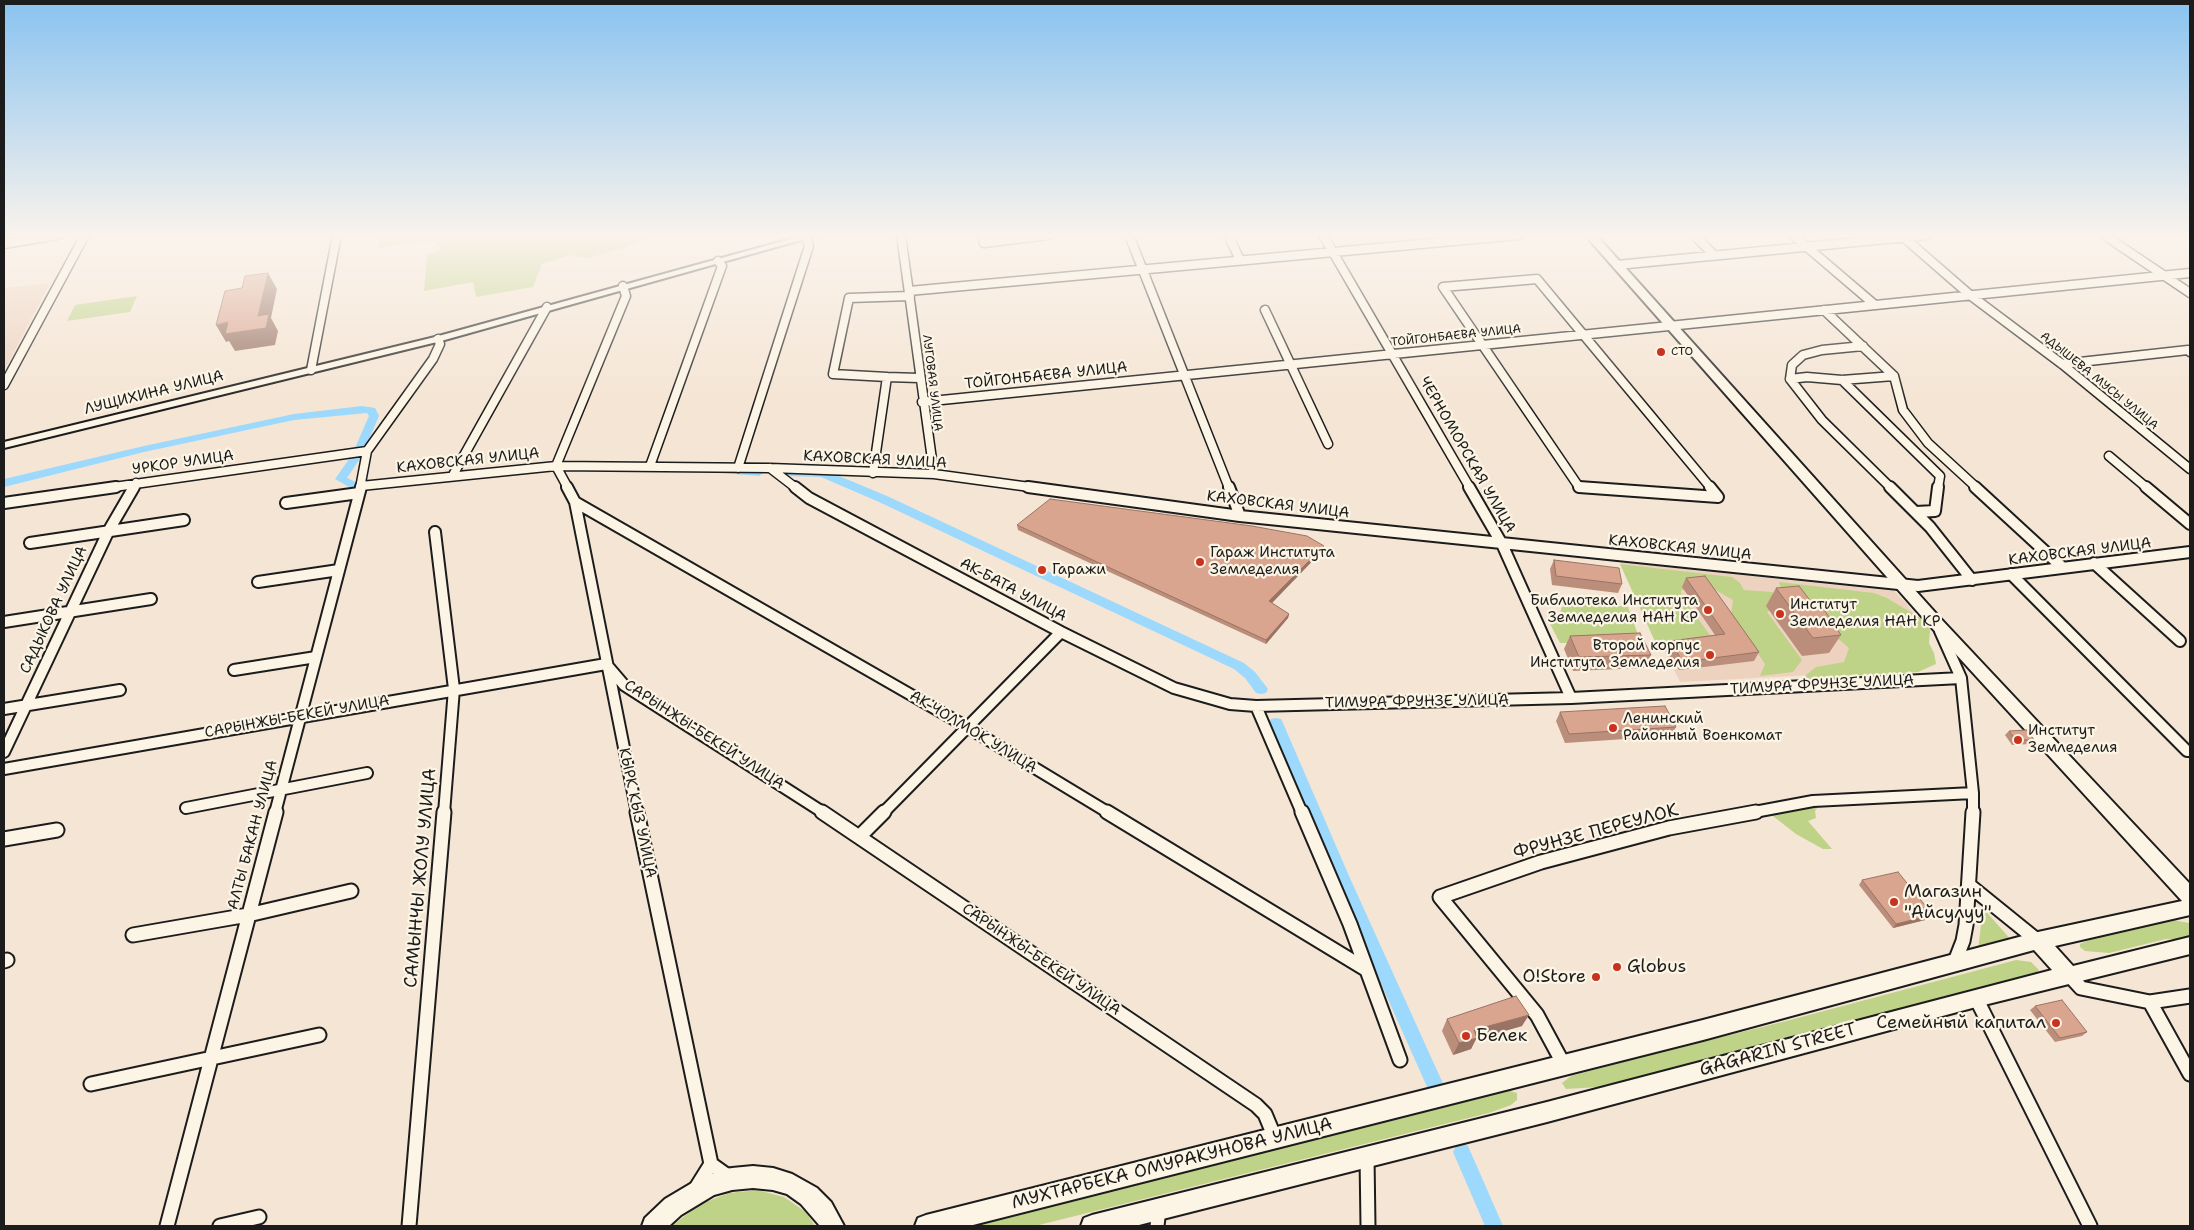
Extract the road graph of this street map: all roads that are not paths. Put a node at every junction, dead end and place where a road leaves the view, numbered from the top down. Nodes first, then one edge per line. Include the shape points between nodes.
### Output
1 (54, 292) edge
2 (325, 292) edge
3 (599, 292) edge
4 (626, 292) edge
5 (713, 292) edge
6 (794, 292) edge
7 (925, 292) edge
8 (1152, 292) edge
9 (1357, 292) edge
10 (1447, 292) edge
11 (1548, 292) edge
12 (1642, 292) edge
13 (1860, 292) edge
14 (1967, 292) edge
15 (1997, 292) edge
16 (910, 294) junction
17 (1970, 295) junction
18 (1875, 305) junction
19 (547, 307) junction
20 (1265, 310) dead end
21 (1824, 310) junction
22 (1672, 326) junction
23 (1583, 335) junction
24 (438, 339) junction
25 (1481, 345) junction
26 (1863, 346) junction
27 (2190, 352) edge
28 (1393, 354) junction
29 (1292, 364) junction
30 (2062, 364) junction
31 (311, 370) junction
32 (1186, 375) junction
33 (1894, 376) junction
34 (887, 377) junction
35 (920, 378) junction
36 (1790, 379) junction
37 (1842, 380) junction
38 (4, 385) edge
39 (922, 402) junction
40 (1328, 444) dead end
41 (4, 445) edge
42 (367, 451) junction
43 (2109, 456) dead end
44 (556, 466) junction
45 (650, 466) junction
46 (738, 468) junction
47 (770, 468) junction
48 (2190, 469) edge
49 (873, 473) junction
50 (934, 474) junction
51 (453, 475) junction
52 (136, 483) junction
53 (360, 489) junction
54 (575, 502) junction
55 (4, 503) edge
56 (286, 503) dead end
57 (1916, 512) junction
58 (1240, 516) junction
59 (184, 520) dead end
60 (2190, 524) edge
61 (109, 530) junction
62 (435, 532) dead end
63 (30, 543) dead end
64 (1502, 544) junction
65 (2186, 552) edge
66 (2190, 560) edge
67 (2094, 563) junction
68 (2062, 567) junction
69 (339, 570) junction
70 (2011, 574) junction
71 (1972, 580) junction
72 (258, 582) dead end
73 (1903, 584) junction
74 (151, 599) dead end
75 (70, 612) junction
76 (4, 622) edge
77 (1936, 623) junction
78 (1060, 632) junction
79 (2180, 642) dead end
80 (316, 657) junction
81 (606, 664) junction
82 (234, 670) dead end
83 (1961, 678) junction
84 (454, 689) junction
85 (120, 690) dead end
86 (1571, 698) junction
87 (25, 706) junction
88 (1256, 706) junction
89 (4, 709) edge
90 (300, 717) junction
91 (967, 727) junction
92 (2190, 751) edge
93 (4, 752) edge
94 (4, 769) edge
95 (368, 773) dead end
96 (281, 791) junction
97 (1973, 793) junction
98 (186, 808) dead end
99 (58, 830) dead end
100 (860, 836) junction
101 (4, 839) edge
102 (1970, 886) junction
103 (351, 891) dead end
104 (2190, 896) edge
105 (2190, 907) edge
106 (248, 915) junction
107 (133, 934) dead end
108 (2038, 941) junction
109 (2190, 946) edge
110 (1954, 964) junction
111 (1367, 970) junction
112 (2070, 976) junction
113 (2190, 996) edge
114 (1976, 998) junction
115 (2150, 1002) junction
116 (319, 1035) dead end
117 (210, 1059) junction
118 (1400, 1060) dead end
119 (1564, 1065) junction
120 (2190, 1074) edge
121 (91, 1084) dead end
122 (1275, 1138) junction
123 (1367, 1157) junction
124 (711, 1164) junction
125 (740, 1178) junction
126 (691, 1194) junction
127 (259, 1217) dead end
128 (1158, 1217) edge
129 (166, 1226) edge
130 (220, 1226) edge
131 (409, 1226) edge
132 (653, 1226) edge
133 (833, 1226) edge
134 (926, 1226) edge
135 (1092, 1226) edge
136 (1368, 1226) edge
137 (2090, 1226) edge

1 - 38 street
2 - 31 street
3 - 19 street, ЛУЩИХИНА УЛИЦА
4 - 44 street
5 - 45 street
6 - 46 street
7 - 16 street
8 - 32 street
9 - 28 street, ЧЕРНОМОРСКАЯ УЛИЦА
10 - 25 street
11 - 23 street
12 - 22 main road
13 - 18 street
14 - 17 street, АДЫШЕВА МУСЫ УЛИЦА
15 - 17 street, ТОЙГОНБАЕВА УЛИЦА
16 - 34 street via 849,298 832,374
16 - 35 street, ЛУГОВАЯ УЛИЦА
17 - 18 street, ТОЙГОНБАЕВА УЛИЦА
17 - 30 street, АДЫШЕВА МУСЫ УЛИЦА
18 - 21 street, ТОЙГОНБАЕВА УЛИЦА
19 - 24 street, ЛУЩИХИНА УЛИЦА
19 - 51 street
20 - 29 street
21 - 22 street, ТОЙГОНБАЕВА УЛИЦА
21 - 26 street
22 - 23 street, ТОЙГОНБАЕВА УЛИЦА
22 - 73 main road
23 - 25 street, ТОЙГОНБАЕВА УЛИЦА
23 - 25 street via 1718,496 1580,487
24 - 31 street, ЛУЩИХИНА УЛИЦА
24 - 42 street via 440,344 433,359
25 - 28 street, ТОЙГОНБАЕВА УЛИЦА
26 - 33 street
26 - 36 street via 1803,355 1792,365
27 - 30 street
28 - 29 street, ТОЙГОНБАЕВА УЛИЦА
28 - 64 street, ЧЕРНОМОРСКАЯ УЛИЦА
29 - 32 street, ТОЙГОНБАЕВА УЛИЦА
29 - 40 street
30 - 48 street, АДЫШЕВА МУСЫ УЛИЦА
31 - 41 street, ЛУЩИХИНА УЛИЦА
32 - 39 street, ТОЙГОНБАЕВА УЛИЦА
32 - 58 street
33 - 37 street
33 - 68 street via 1903,410 1928,443
34 - 35 street
34 - 49 street
35 - 39 street, ЛУГОВАЯ УЛИЦА
36 - 37 street
36 - 57 street via 1822,420
37 - 57 street via 1940,476 1935,511
39 - 50 street, ЛУГОВАЯ УЛИЦА
42 - 52 street, УРКОР УЛИЦА
42 - 53 street, АЛТЫ БАКАН УЛИЦА
43 - 60 street
44 - 45 street, КАХОВСКАЯ УЛИЦА
44 - 51 street, КАХОВСКАЯ УЛИЦА
44 - 54 street, КЫРК КЫЗ УЛИЦА
45 - 46 street, КАХОВСКАЯ УЛИЦА
46 - 47 street, КАХОВСКАЯ УЛИЦА
47 - 49 street, КАХОВСКАЯ УЛИЦА
47 - 78 street, АК-БАТА УЛИЦА via 809,498
49 - 50 street, КАХОВСКАЯ УЛИЦА
50 - 58 street, КАХОВСКАЯ УЛИЦА
51 - 53 street, КАХОВСКАЯ УЛИЦА
52 - 55 street, УРКОР УЛИЦА
52 - 61 street, САДЫКОВА УЛИЦА
53 - 56 street, КАХОВСКАЯ УЛИЦА
53 - 69 street, АЛТЫ БАКАН УЛИЦА
54 - 81 street, КЫРК КЫЗ УЛИЦА
54 - 91 street, АК-ЧОЛМОК УЛИЦА
57 - 71 street
58 - 64 street, КАХОВСКАЯ УЛИЦА
59 - 61 street
61 - 63 street
61 - 75 street, САДЫКОВА УЛИЦА
62 - 84 street, САМЫНЧЫ ЖОЛУ УЛИЦА
64 - 73 street, КАХОВСКАЯ УЛИЦА
64 - 86 street, ЧЕРНОМОРСКАЯ УЛИЦА
65 - 66 street
65 - 67 street, КАХОВСКАЯ УЛИЦА
67 - 68 street, КАХОВСКАЯ УЛИЦА
67 - 79 street
68 - 70 street, КАХОВСКАЯ УЛИЦА
69 - 72 street
69 - 80 street, АЛТЫ БАКАН УЛИЦА
70 - 71 street, КАХОВСКАЯ УЛИЦА
70 - 92 street
71 - 73 street, КАХОВСКАЯ УЛИЦА via 1918,586
73 - 77 main road
74 - 75 street
75 - 76 street
75 - 87 street, САДЫКОВА УЛИЦА
77 - 83 street
77 - 104 main road
78 - 88 street, АК-БАТА УЛИЦА via 1174,688 1230,704
78 - 91 street
80 - 82 street
80 - 90 street, АЛТЫ БАКАН УЛИЦА
81 - 84 street, САРЫНЖЫ-БЕКЕЙ УЛИЦА
81 - 100 street, САРЫНЖЫ-БЕКЕЙ УЛИЦА via 624,685
81 - 124 street, КЫРК КЫЗ УЛИЦА
83 - 86 street, ТИМУРА ФРУНЗЕ УЛИЦА
83 - 97 street
84 - 90 street, САРЫНЖЫ-БЕКЕЙ УЛИЦА
84 - 131 street, САМЫНЧЫ ЖОЛУ УЛИЦА
85 - 87 street
86 - 88 street, ТИМУРА ФРУНЗЕ УЛИЦА
87 - 89 street
87 - 93 street, САДЫКОВА УЛИЦА
88 - 111 street
90 - 94 street, САРЫНЖЫ-БЕКЕЙ УЛИЦА
90 - 96 street, АЛТЫ БАКАН УЛИЦА
91 - 100 street
91 - 111 street, АК-ЧОЛМОК УЛИЦА
95 - 96 street
96 - 98 street
96 - 106 street, АЛТЫ БАКАН УЛИЦА
97 - 102 street
97 - 119 street, ФРУНЗЕ ПЕРЕУЛОК via 1813,801 1669,828 1541,862 1440,897 1537,1015
99 - 101 street
100 - 122 street, САРЫНЖЫ-БЕКЕЙ УЛИЦА via 1256,1105 1265,1114
102 - 108 street
102 - 110 street via 1963,942
103 - 106 street
105 - 108 main road
106 - 107 street
106 - 117 street, АЛТЫ БАКАН УЛИЦА
108 - 110 main road
108 - 112 main road
109 - 112 main road, GAGARIN STREET
110 - 119 main road
111 - 118 street
112 - 114 main road, GAGARIN STREET
112 - 115 street via 2081,988
113 - 115 street
114 - 123 main road, GAGARIN STREET
114 - 137 street
115 - 120 street
116 - 117 street
117 - 121 street
117 - 129 street, АЛТЫ БАКАН УЛИЦА
119 - 122 main road, МУХТАРБЕКА ОМУРАКУНОВА УЛИЦА
122 - 134 main road, МУХТАРБЕКА ОМУРАКУНОВА УЛИЦА
123 - 128 main road
123 - 136 street
124 - 125 street via 725,1174
124 - 126 street
125 - 126 main road via 710,1185
125 - 133 main road via 773,1179 792,1185 823,1210
126 - 132 main road
127 - 130 street
128 - 135 main road

